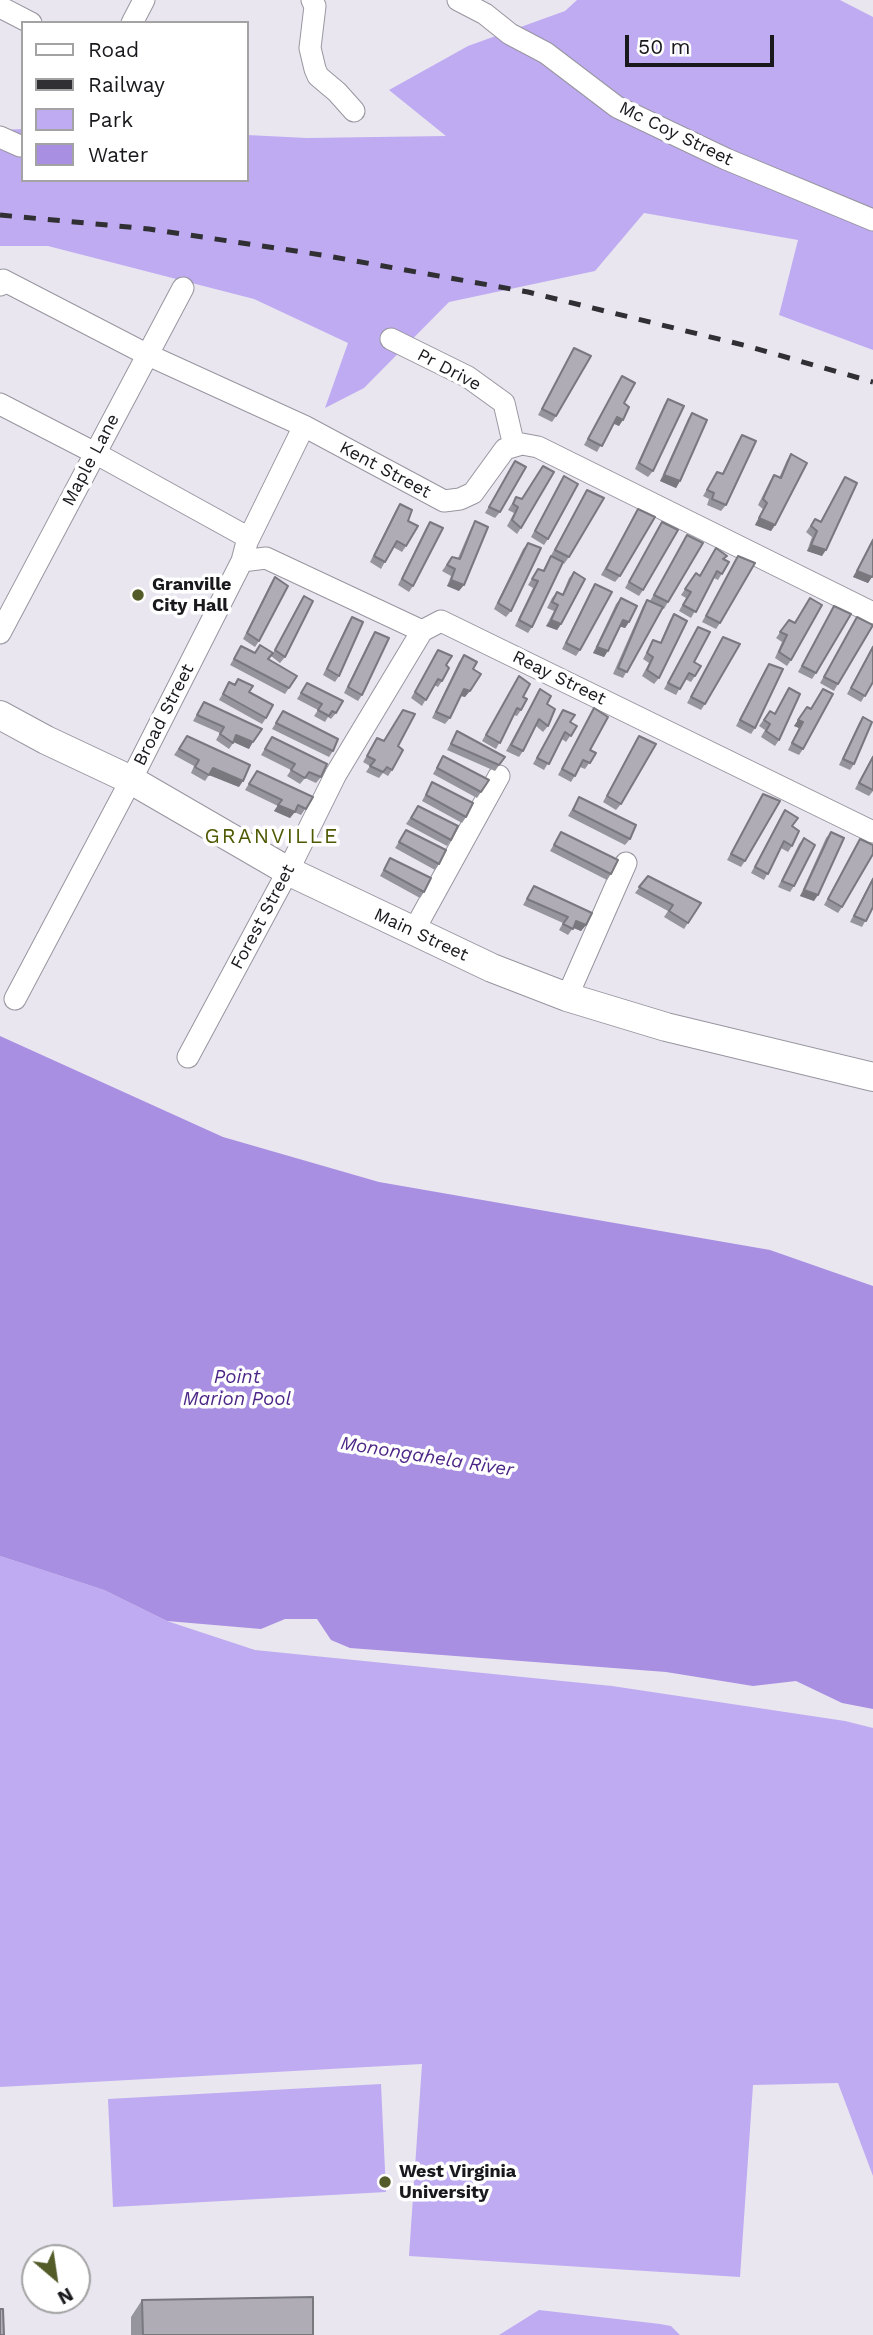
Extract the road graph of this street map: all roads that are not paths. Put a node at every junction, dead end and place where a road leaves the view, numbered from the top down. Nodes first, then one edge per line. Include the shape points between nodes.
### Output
1 (144, 0) edge
2 (312, 0) edge
3 (458, 0) edge
4 (0, 7) edge
5 (27, 21) edge
6 (133, 21) edge
7 (354, 111) dead end
8 (0, 137) edge
9 (20, 146) dead end
10 (873, 220) edge
11 (0, 285) edge
12 (183, 288) dead end
13 (391, 339) dead end
14 (146, 354) junction
15 (0, 404) edge
16 (304, 426) junction
17 (514, 446) junction
18 (95, 453) junction
19 (249, 538) junction
20 (242, 561) junction
21 (873, 613) edge
22 (422, 631) junction
23 (0, 633) edge
24 (0, 715) edge
25 (499, 776) edge
26 (131, 780) junction
27 (873, 832) edge
28 (626, 863) dead end
29 (288, 871) junction
30 (413, 932) junction
31 (567, 997) junction
32 (15, 999) dead end
33 (188, 1056) dead end
34 (873, 1076) edge

1 - 6 street
2 - 7 street via 310,48 315,69
3 - 10 street, Mc Coy Street via 546,53 617,107 726,159
4 - 5 street
8 - 9 street
11 - 14 street, Kent Street via 2,279
12 - 14 street, Maple Lane
13 - 17 street, Pr Drive via 468,377 504,403
14 - 16 street, Kent Street
14 - 18 street, Maple Lane
15 - 18 street
16 - 17 street, Kent Street via 444,500 473,493 505,449
16 - 19 street, Broad Street
17 - 21 street via 538,447
18 - 19 street
18 - 23 street, Maple Lane
19 - 20 street, Broad Street
20 - 22 street via 265,558
20 - 26 street, Broad Street
22 - 27 street, Reay Street via 441,621
22 - 29 street, Forest Street via 336,774
24 - 26 main road, Main Street
25 - 30 street
26 - 29 main road, Main Street
26 - 32 street, Broad Street
28 - 31 street
29 - 30 main road, Main Street
29 - 33 street, Forest Street
30 - 31 main road, Main Street
31 - 34 main road, Main Street via 666,1027

